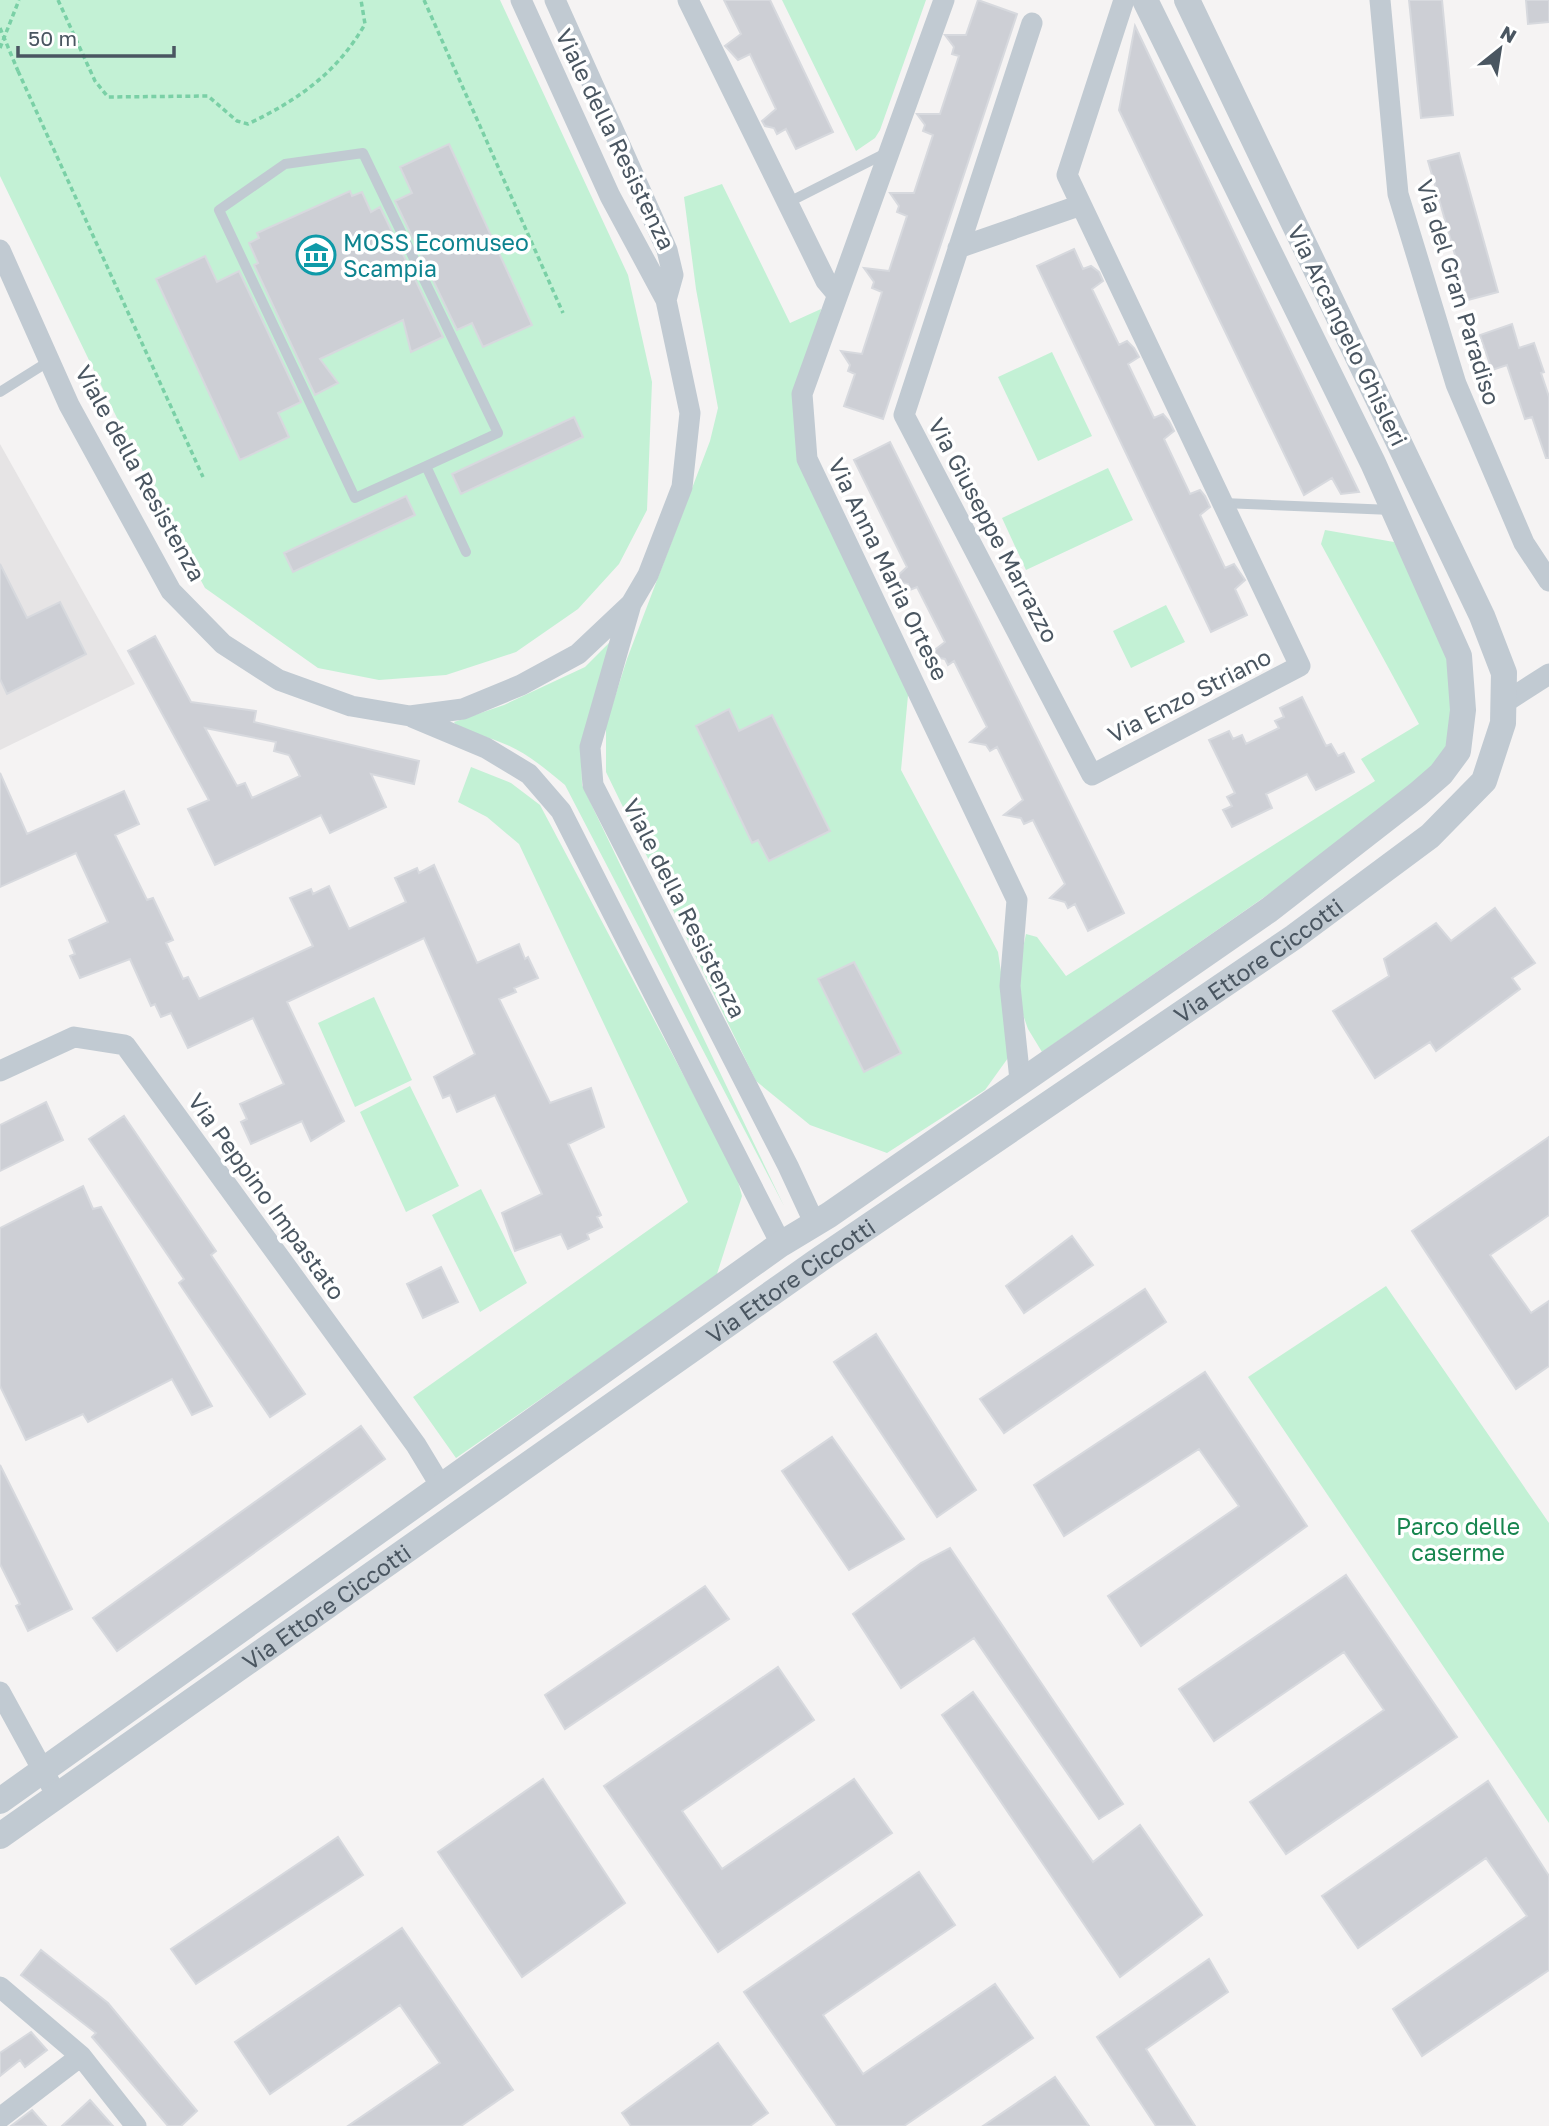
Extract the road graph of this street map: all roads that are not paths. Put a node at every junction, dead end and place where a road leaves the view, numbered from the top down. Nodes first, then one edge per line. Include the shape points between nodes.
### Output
1 (521, 0) edge
2 (555, 0) edge
3 (688, 0) edge
4 (944, 0) edge
5 (1124, 0) edge
6 (1145, 0) edge
7 (1188, 0) edge
8 (1380, 0) edge
9 (1032, 23) dead end
10 (889, 152) junction
11 (789, 202) junction
12 (1082, 205) junction
13 (958, 248) junction
14 (0, 250) edge
15 (837, 294) junction
16 (666, 300) junction
17 (51, 360) junction
18 (0, 392) edge
19 (426, 466) junction
20 (1223, 503) junction
21 (1394, 510) junction
22 (466, 552) dead end
23 (1549, 581) edge
24 (631, 604) junction
25 (1459, 656) joint
26 (1504, 673) joint
27 (1549, 674) edge
28 (1504, 703) junction
29 (410, 716) junction
30 (1092, 775) joint
31 (0, 1071) edge
32 (1020, 1080) junction
33 (814, 1222) junction
34 (782, 1244) junction
35 (816, 1262) junction
36 (442, 1488) junction
37 (0, 1692) edge
38 (41, 1771) junction
39 (3, 1793) edge
40 (57, 1796) junction
41 (23, 1820) junction
42 (0, 1836) edge
43 (0, 1987) edge
44 (81, 2056) junction
45 (0, 2118) edge
46 (136, 2126) edge

1 - 16 street, Viale della Resistenza via 610,196
2 - 16 street, Viale della Resistenza via 667,250 673,275
3 - 11 street
4 - 10 street, Via Anna Maria Ortese
5 - 12 street, Via Enzo Striano via 1067,175
6 - 21 street, Via Arcangelo Ghisleri
7 - 26 street, Via Arcangelo Ghisleri via 1482,616
8 - 23 street, Via del Gran Paradiso via 1398,194 1456,384 1524,543
9 - 13 street, Via Giuseppe Marrazzo
10 - 11 lane
10 - 15 street, Via Anna Maria Ortese
11 - 15 street via 826,281
12 - 13 street
12 - 20 street, Via Enzo Striano
13 - 30 street, Via Giuseppe Marrazzo via 904,415
14 - 17 street, Viale della Resistenza
15 - 32 street, Via Anna Maria Ortese via 802,394 807,459 1017,900 1010,986
16 - 24 street, Viale della Resistenza via 690,413 682,486 648,575
17 - 18 lane, Viale della Resistenza
17 - 29 street, Viale della Resistenza via 69,405 171,591 223,644 279,680 351,706
19 - 19 lane via 498,433 363,153 285,164 219,210 355,498
19 - 22 lane
20 - 21 lane
20 - 30 street, Via Enzo Striano via 1300,666
21 - 25 street, Via Arcangelo Ghisleri
24 - 29 street, Viale della Resistenza via 578,654 521,685 463,709
24 - 33 street, Viale della Resistenza via 590,747 593,785
25 - 32 street, Via Ettore Ciccotti via 1463,710 1458,751 1441,774 1269,910
26 - 28 street, Via Ettore Ciccotti
27 - 28 street
28 - 35 street, Via Ettore Ciccotti via 1503,723 1484,780 1430,836 1294,937
29 - 34 street, Viale della Resistenza via 486,748 529,774 561,811
31 - 36 street, Via Peppino Impastato via 74,1037 125,1045 416,1445
32 - 33 street, Via Ettore Ciccotti
33 - 34 street, Via Ettore Ciccotti
33 - 35 street
34 - 35 street
34 - 36 street, Via Ettore Ciccotti
35 - 40 street, Via Ettore Ciccotti
36 - 38 street, Via Ettore Ciccotti
37 - 38 street
38 - 39 street, Via Ettore Ciccotti
38 - 40 street
39 - 41 street
40 - 41 street, Via Ettore Ciccotti
41 - 42 street, Via Ettore Ciccotti
43 - 44 street
44 - 45 street
44 - 46 street

